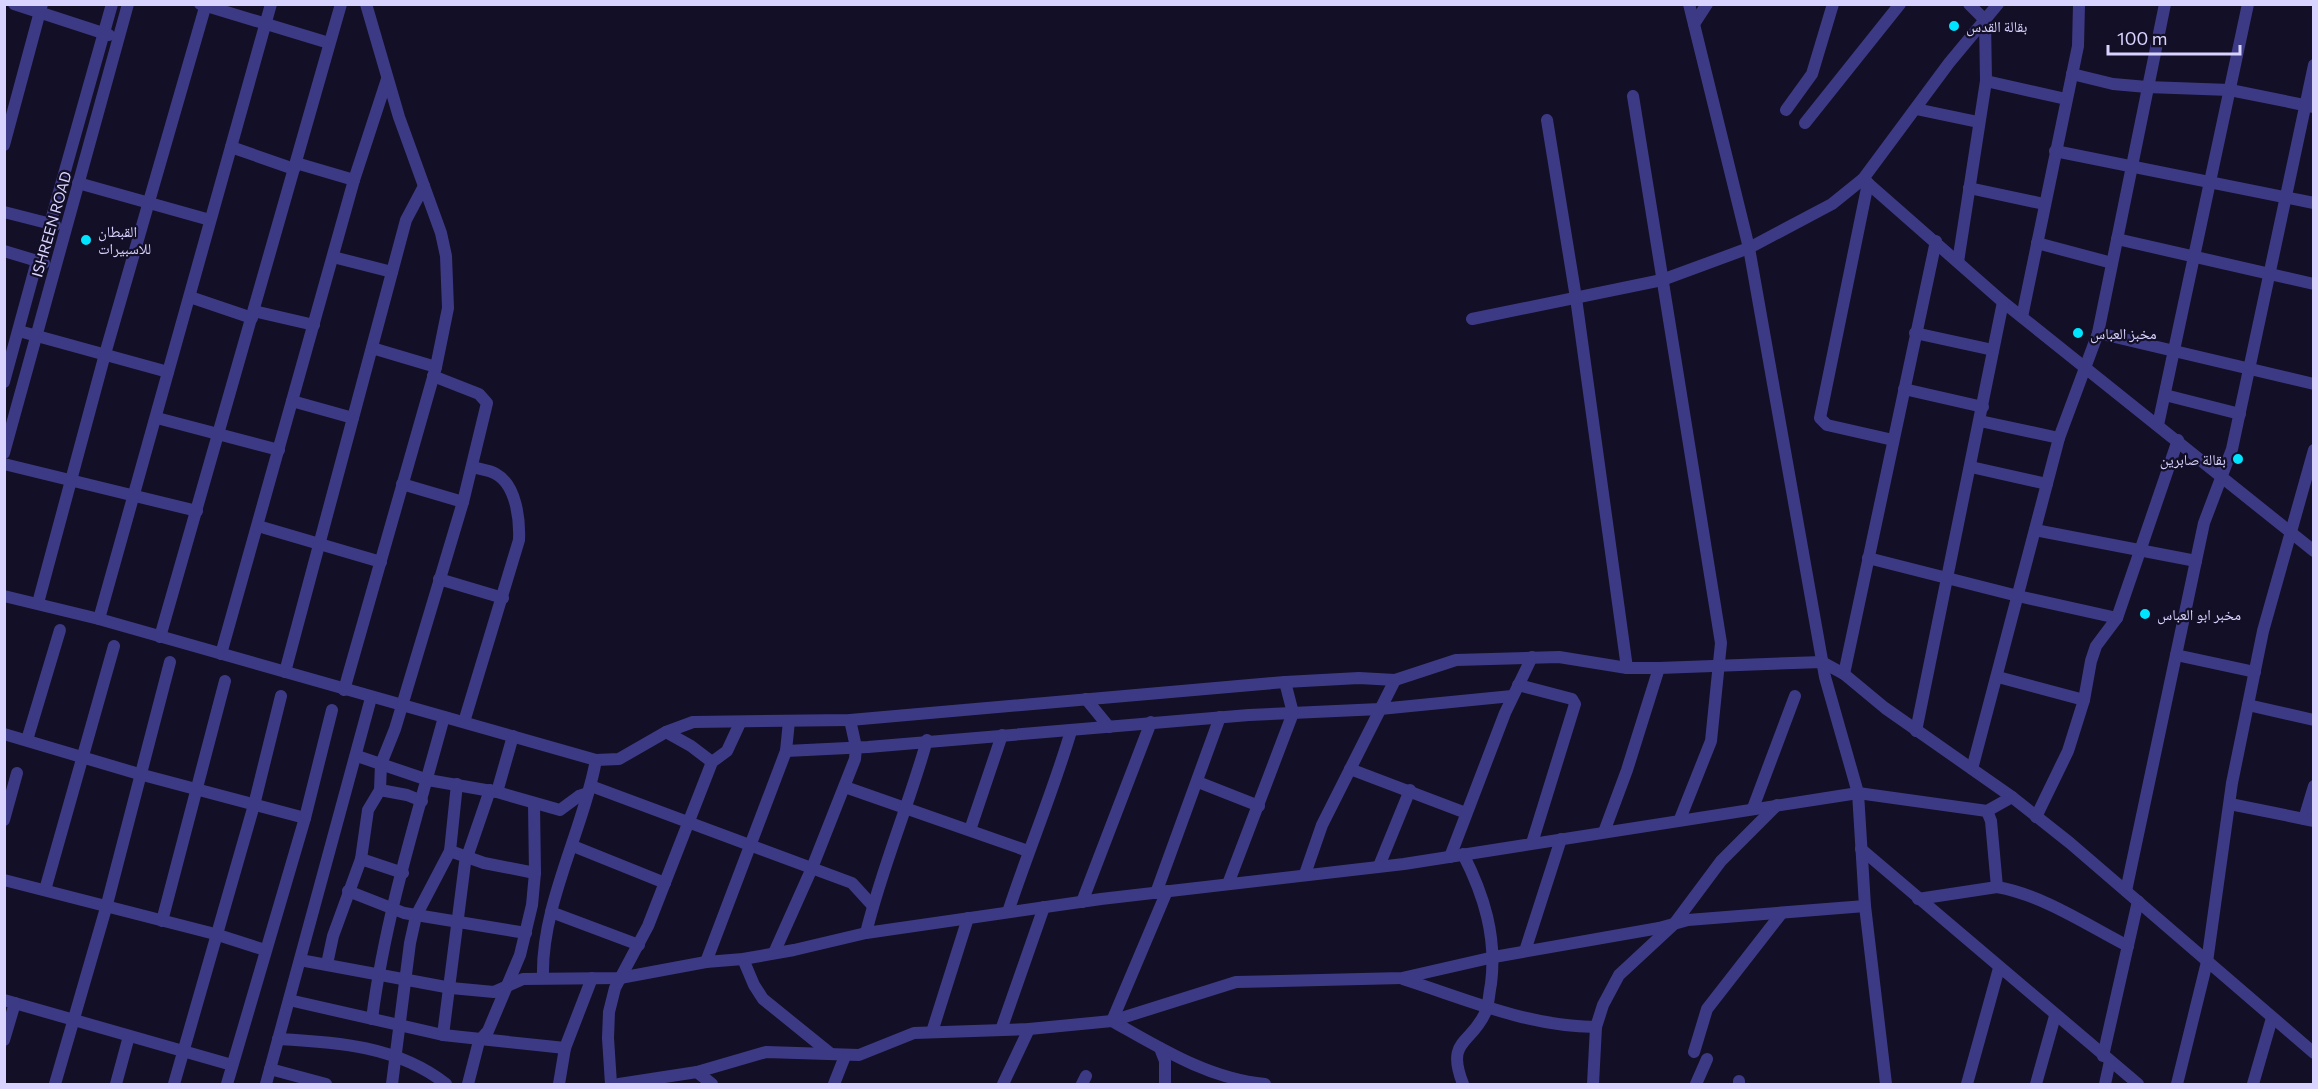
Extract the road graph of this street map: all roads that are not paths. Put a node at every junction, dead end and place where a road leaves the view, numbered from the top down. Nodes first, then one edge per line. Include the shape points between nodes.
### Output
1 (14, 4) edge
2 (112, 4) edge
3 (128, 4) edge
4 (271, 4) edge
5 (341, 4) edge
6 (366, 4) edge
7 (1689, 4) edge
8 (1707, 4) edge
9 (1833, 4) edge
10 (1900, 4) edge
11 (1969, 4) edge
12 (1998, 4) edge
13 (2079, 4) edge
14 (2165, 4) edge
15 (2248, 4) edge
16 (204, 5) edge
17 (41, 8) edge
18 (1985, 20) junction
19 (1694, 24) junction
20 (265, 26) junction
21 (103, 33) junction
22 (119, 39) junction
23 (329, 43) junction
24 (2313, 65) edge
25 (2072, 74) junction
26 (387, 79) junction
27 (1986, 81) junction
28 (2147, 87) junction
29 (2230, 90) junction
30 (1632, 96) dead end
31 (2066, 99) junction
32 (83, 106) junction
33 (2309, 106) edge
34 (99, 109) junction
35 (1916, 109) junction
36 (1786, 110) dead end
37 (1547, 120) dead end
38 (1978, 122) junction
39 (1805, 123) dead end
40 (4, 145) edge
41 (231, 147) junction
42 (2055, 151) junction
43 (295, 166) junction
44 (2130, 167) junction
45 (354, 180) junction
46 (1866, 181) junction
47 (78, 183) junction
48 (2211, 184) junction
49 (424, 186) junction
50 (1969, 188) junction
51 (2286, 198) junction
52 (147, 203) junction
53 (2313, 203) edge
54 (2044, 204) junction
55 (4, 212) edge
56 (210, 220) junction
57 (50, 224) junction
58 (65, 228) junction
59 (2117, 239) junction
60 (1936, 241) junction
61 (2037, 243) junction
62 (1749, 248) junction
63 (4, 251) edge
64 (333, 257) junction
65 (2195, 257) junction
66 (38, 261) junction
67 (1958, 262) junction
68 (2112, 263) junction
69 (54, 266) junction
70 (392, 272) junction
71 (2270, 274) junction
72 (1662, 280) junction
73 (2313, 284) edge
74 (190, 297) junction
75 (1576, 298) junction
76 (2003, 302) junction
77 (253, 314) junction
78 (2022, 317) junction
79 (1472, 319) dead end
80 (314, 325) junction
81 (19, 331) junction
82 (1915, 333) junction
83 (2098, 333) junction
84 (36, 336) junction
85 (372, 348) junction
86 (1993, 350) junction
87 (2174, 353) junction
88 (105, 354) junction
89 (2087, 368) junction
90 (2250, 370) junction
91 (434, 371) junction
92 (168, 372) junction
93 (4, 382) edge
94 (2313, 384) edge
95 (1904, 389) junction
96 (2165, 395) junction
97 (292, 401) junction
98 (1983, 407) junction
99 (2240, 414) junction
100 (157, 418) junction
101 (353, 418) junction
102 (1980, 421) junction
103 (2158, 425) junction
104 (8, 428) edge
105 (219, 435) junction
106 (2058, 438) junction
107 (1893, 440) junction
108 (2178, 441) junction
109 (279, 450) junction
110 (2313, 450) edge
111 (4, 453) edge
112 (4, 464) edge
113 (472, 467) junction
114 (1971, 467) junction
115 (2221, 476) junction
116 (70, 479) junction
117 (402, 484) junction
118 (2047, 484) junction
119 (133, 496) junction
120 (463, 502) junction
121 (197, 511) junction
122 (258, 526) junction
123 (2036, 530) junction
124 (2290, 532) junction
125 (318, 545) junction
126 (2139, 549) junction
127 (2313, 551) edge
128 (1868, 558) junction
129 (2196, 561) junction
130 (381, 562) junction
131 (1946, 578) junction
132 (440, 579) junction
133 (4, 596) edge
134 (2018, 596) junction
135 (503, 598) junction
136 (38, 603) junction
137 (2117, 618) junction
138 (99, 620) junction
139 (60, 630) dead end
140 (160, 638) junction
141 (114, 646) dead end
142 (221, 654) junction
143 (2176, 655) junction
144 (1532, 657) junction
145 (170, 662) dead end
146 (1822, 662) junction
147 (1720, 665) junction
148 (1627, 668) junction
149 (1659, 668) junction
150 (285, 672) junction
151 (2255, 672) junction
152 (1844, 674) junction
153 (1998, 677) junction
154 (1395, 680) junction
155 (225, 681) dead end
156 (1285, 682) junction
157 (1518, 685) junction
158 (344, 690) junction
159 (280, 696) dead end
160 (1512, 696) junction
161 (1795, 696) dead end
162 (371, 698) junction
163 (1086, 699) junction
164 (2084, 700) junction
165 (402, 705) junction
166 (2248, 705) junction
167 (1380, 709) junction
168 (332, 710) dead end
169 (1293, 713) junction
170 (444, 717) junction
171 (1220, 717) junction
172 (850, 720) junction
173 (2313, 720) edge
174 (464, 722) junction
175 (789, 722) junction
176 (1151, 722) junction
177 (740, 723) junction
178 (1109, 727) junction
179 (1071, 731) junction
180 (1917, 731) junction
181 (666, 732) junction
182 (4, 734) edge
183 (1002, 735) junction
184 (513, 736) junction
185 (27, 740) junction
186 (927, 740) junction
187 (855, 747) junction
188 (786, 751) junction
189 (82, 755) junction
190 (357, 756) junction
191 (596, 760) junction
192 (712, 762) junction
193 (381, 764) junction
194 (1350, 769) junction
195 (1971, 769) junction
196 (17, 773) dead end
197 (139, 774) junction
198 (428, 780) junction
199 (1198, 782) junction
200 (457, 784) junction
201 (2313, 786) edge
202 (845, 787) junction
203 (197, 788) junction
204 (590, 789) junction
205 (380, 790) junction
206 (1410, 790) junction
207 (493, 791) junction
208 (1858, 793) junction
209 (2012, 797) junction
210 (422, 801) junction
211 (534, 804) junction
212 (2230, 804) junction
213 (254, 805) junction
214 (1776, 805) junction
215 (1259, 806) junction
216 (908, 808) junction
217 (1753, 808) junction
218 (1987, 811) junction
219 (1466, 813) junction
220 (2036, 817) junction
221 (304, 818) junction
222 (1680, 819) junction
223 (4, 820) edge
224 (2309, 820) edge
225 (689, 823) junction
226 (970, 830) junction
227 (1604, 832) junction
228 (1561, 839) junction
229 (1532, 843) junction
230 (573, 846) junction
231 (751, 846) junction
232 (1861, 849) junction
233 (450, 851) junction
234 (1028, 852) junction
235 (1456, 856) junction
236 (466, 857) junction
237 (361, 860) junction
238 (1379, 866) junction
239 (812, 868) junction
240 (403, 873) junction
241 (536, 873) junction
242 (1305, 874) junction
243 (4, 880) edge
244 (664, 883) junction
245 (1228, 884) junction
246 (1997, 887) junction
247 (45, 890) junction
248 (348, 891) junction
249 (2126, 891) junction
250 (1161, 892) junction
251 (1918, 899) junction
252 (2138, 901) junction
253 (1082, 902) junction
254 (873, 906) junction
255 (1865, 906) junction
256 (1044, 907) junction
257 (106, 908) junction
258 (393, 909) junction
259 (551, 912) junction
260 (1008, 912) junction
261 (1781, 914) junction
262 (416, 916) junction
263 (968, 918) junction
264 (162, 921) junction
265 (457, 923) junction
266 (1674, 924) junction
267 (526, 933) junction
268 (866, 933) junction
269 (215, 934) junction
270 (639, 945) junction
271 (2128, 946) junction
272 (265, 950) junction
273 (1525, 951) junction
274 (774, 953) junction
275 (1494, 957) junction
276 (743, 959) junction
277 (300, 960) junction
278 (706, 962) junction
279 (2207, 962) junction
280 (327, 964) junction
281 (1998, 968) junction
282 (378, 975) junction
283 (543, 977) junction
284 (592, 978) junction
285 (620, 978) junction
286 (1402, 978) junction
287 (406, 979) junction
288 (451, 988) junction
289 (507, 988) junction
290 (289, 1000) junction
291 (10, 1002) edge
292 (1487, 1009) junction
293 (2055, 1016) junction
294 (2272, 1018) junction
295 (372, 1019) junction
296 (74, 1020) junction
297 (1112, 1022) junction
298 (401, 1027) junction
299 (1596, 1027) junction
300 (1029, 1029) junction
301 (1001, 1030) junction
302 (932, 1032) junction
303 (443, 1035) junction
304 (129, 1036) junction
305 (278, 1039) junction
306 (4, 1040) edge
307 (479, 1041) junction
308 (566, 1048) junction
309 (1160, 1048) junction
310 (184, 1052) junction
311 (1694, 1052) dead end
312 (2313, 1053) edge
313 (831, 1054) junction
314 (396, 1056) junction
315 (845, 1056) junction
316 (1707, 1059) dead end
317 (2107, 1059) junction
318 (232, 1065) junction
319 (270, 1069) junction
320 (697, 1072) junction
321 (55, 1084) edge
322 (116, 1084) edge
323 (174, 1084) edge
324 (227, 1084) edge
325 (266, 1084) edge
326 (326, 1084) edge
327 (392, 1084) edge
328 (446, 1084) edge
329 (468, 1084) edge
330 (559, 1084) edge
331 (610, 1084) edge
332 (619, 1084) edge
333 (712, 1084) edge
334 (834, 1084) edge
335 (1003, 1084) edge
336 (1165, 1084) edge
337 (1265, 1084) edge
338 (1464, 1084) edge
339 (1593, 1084) edge
340 (1696, 1084) edge
341 (1886, 1084) edge
342 (1967, 1084) edge
343 (2036, 1084) edge
344 (2105, 1084) edge
345 (2138, 1084) edge
346 (2177, 1084) edge
347 (2253, 1084) edge

1 - 17 street
2 - 21 street
3 - 22 street, ISHREEN ROAD
4 - 20 street
5 - 23 street
6 - 26 street
7 - 19 street
8 - 19 street
9 - 36 street via 1812,74
10 - 39 street
11 - 18 street
12 - 18 street
13 - 25 street via 2078,46
14 - 28 street
15 - 29 street
16 - 20 street
16 - 52 street
17 - 21 street
17 - 40 street
18 - 27 street
18 - 35 street
19 - 62 street
20 - 23 street
20 - 41 street
21 - 22 street
21 - 32 street
22 - 34 street, ISHREEN ROAD
23 - 43 street
24 - 33 street
25 - 28 street
25 - 31 street
26 - 45 street
26 - 49 street
27 - 31 street
27 - 38 street
28 - 29 street
28 - 44 street
29 - 33 street
29 - 48 street
30 - 72 street
31 - 42 street
32 - 34 street
32 - 57 street
33 - 51 street
34 - 47 street, ISHREEN ROAD
35 - 38 street
35 - 46 street
37 - 75 street
38 - 50 street
41 - 43 street
41 - 56 street
42 - 44 street
42 - 54 street
43 - 45 street
43 - 77 street
44 - 48 street
44 - 59 street
45 - 64 street
46 - 60 street
46 - 62 street via 1832,204
46 - 107 street via 1820,418 1827,425
47 - 52 street
47 - 58 street, ISHREEN ROAD
48 - 51 street
48 - 65 street
49 - 70 street via 410,210
49 - 91 street via 446,256 448,308
50 - 54 street
50 - 67 street
51 - 53 street
51 - 71 street
52 - 56 street
52 - 88 street
54 - 61 street
55 - 57 street
56 - 74 street
57 - 58 street
58 - 69 street, ISHREEN ROAD
59 - 65 street
59 - 68 street
60 - 67 street
60 - 82 street
61 - 68 street
61 - 78 street
62 - 72 street
62 - 146 street
63 - 66 street
64 - 70 street
64 - 80 street
65 - 71 street
65 - 87 street
66 - 69 street
66 - 81 street
67 - 76 street
68 - 83 street
69 - 84 street, ISHREEN ROAD
70 - 85 street
71 - 73 street
71 - 90 street
72 - 75 street
72 - 147 street via 1721,643
74 - 77 street
74 - 92 street
75 - 79 street
75 - 148 street
76 - 78 street
76 - 86 street
77 - 80 street
77 - 105 street
78 - 89 street
80 - 97 street
81 - 84 street
81 - 93 street
82 - 86 street
82 - 95 street
83 - 87 street
83 - 89 street
84 - 88 street
84 - 104 street, ISHREEN ROAD
85 - 91 street
85 - 101 street
86 - 98 street
87 - 90 street
87 - 96 street
88 - 92 street
88 - 116 street
89 - 103 street
89 - 106 street
90 - 94 street
90 - 99 street
91 - 113 street via 479,394 487,403
91 - 117 street
92 - 100 street
95 - 98 street
95 - 107 street
96 - 99 street
96 - 103 street
97 - 101 street
97 - 109 street
98 - 102 street
99 - 115 street
100 - 105 street
100 - 119 street
101 - 125 street
102 - 106 street
102 - 114 street
103 - 108 street
104 - 111 street, ISHREEN ROAD
105 - 109 street
105 - 121 street
106 - 118 street
107 - 128 street
108 - 115 street
108 - 126 street
109 - 122 street
110 - 124 street
112 - 116 street
113 - 120 street
113 - 135 street via 497,474 515,500 520,520 519,540
114 - 118 street
114 - 131 street
115 - 124 street
115 - 129 street via 2204,523
116 - 119 street
116 - 136 street
117 - 120 street
117 - 130 street
118 - 123 street
119 - 121 street
119 - 138 street
120 - 132 street
121 - 140 street
122 - 125 street
122 - 142 street
123 - 126 street
123 - 134 street
124 - 127 street
124 - 151 street
125 - 130 street
125 - 150 street
126 - 129 street
126 - 137 street
128 - 131 street
128 - 152 street
129 - 143 street
130 - 158 street
131 - 134 street
131 - 180 street
132 - 135 street
132 - 165 street
133 - 136 street
134 - 137 street
134 - 153 street
135 - 174 street
136 - 138 street
137 - 164 street via 2096,646
138 - 140 street
139 - 185 street
140 - 142 street
141 - 189 street
142 - 150 street
143 - 151 street
143 - 249 street
144 - 148 street via 1559,657
144 - 154 street via 1456,660
144 - 157 street
145 - 197 street
146 - 147 street
146 - 152 street
146 - 208 street
147 - 149 street
147 - 222 street via 1711,741
148 - 149 street
149 - 227 street
150 - 158 street
151 - 166 street
152 - 180 street
153 - 164 street
153 - 195 street
154 - 156 street
154 - 167 street
155 - 203 street
156 - 163 street
156 - 169 street
157 - 160 street
157 - 229 street via 1572,699 1575,704
158 - 162 street
159 - 213 street
160 - 167 street
160 - 219 street
161 - 217 street
162 - 165 street
162 - 190 street
163 - 172 street
163 - 178 street
164 - 220 street via 2068,751
165 - 170 street
165 - 193 street
166 - 173 street
166 - 212 street
167 - 169 street
167 - 194 street
168 - 221 street
169 - 171 street
169 - 215 street
170 - 174 street
170 - 198 street
171 - 176 street
171 - 199 street
172 - 175 street
172 - 187 street
174 - 184 street
175 - 177 street
175 - 188 street
176 - 178 street
176 - 253 street
177 - 181 street via 693,722
177 - 192 street via 727,751
178 - 179 street
179 - 183 street
179 - 234 street
180 - 195 street
181 - 191 street via 619,759
181 - 192 street
182 - 185 street
183 - 186 street
183 - 226 street
184 - 191 street
184 - 207 street
185 - 189 street
186 - 187 street
186 - 216 street
187 - 188 street
187 - 202 street
188 - 231 street
189 - 197 street
189 - 247 street
190 - 193 street
190 - 277 street
191 - 204 street
192 - 225 street
193 - 198 street
193 - 205 street
194 - 206 street
194 - 242 street via 1322,825
195 - 209 street
196 - 223 street
197 - 203 street
197 - 257 street
198 - 200 street
198 - 210 street
199 - 215 street
199 - 250 street
200 - 207 street
200 - 233 street
201 - 224 street
202 - 216 street
202 - 239 street
203 - 213 street
203 - 264 street
204 - 211 street via 561,810
204 - 225 street
204 - 230 street
205 - 210 street
205 - 237 street via 368,810
206 - 219 street
206 - 238 street
207 - 211 street
207 - 236 street
208 - 214 street
208 - 218 street
208 - 232 street
209 - 218 street
209 - 220 street
210 - 240 street
211 - 241 street
212 - 224 street
212 - 279 street
213 - 221 street
213 - 269 street
214 - 217 street
214 - 266 street via 1721,861
215 - 245 street
216 - 226 street
216 - 254 street
217 - 222 street
218 - 246 street
219 - 235 street
220 - 249 street
221 - 272 street
222 - 227 street
225 - 231 street
225 - 244 street
226 - 234 street
227 - 228 street
228 - 229 street
228 - 273 street
229 - 235 street
230 - 244 street
230 - 259 street
231 - 239 street
231 - 278 street
232 - 251 street
232 - 255 street
233 - 236 street
233 - 262 street
234 - 260 street
235 - 238 street
235 - 275 street via 1483,898
236 - 241 street
236 - 265 street
237 - 240 street
237 - 248 street
238 - 242 street
239 - 254 street via 852,883
239 - 274 street
240 - 258 street
241 - 267 street
242 - 245 street
243 - 247 street
244 - 270 street
245 - 250 street
246 - 251 street
246 - 271 street via 2052,907
247 - 257 street
248 - 258 street
248 - 280 street
249 - 252 street
250 - 253 street
250 - 297 street
251 - 281 street
252 - 271 street
252 - 279 street
253 - 256 street
254 - 268 street
255 - 261 street
255 - 341 street
256 - 260 street
256 - 301 street
257 - 264 street
257 - 296 street
258 - 262 street
258 - 282 street
259 - 270 street
259 - 283 street via 543,947
260 - 263 street
261 - 266 street via 1706,917
261 - 311 street via 1707,1009
262 - 265 street
262 - 287 street
263 - 268 street
263 - 302 street
264 - 269 street
265 - 267 street
265 - 288 street
266 - 273 street
266 - 299 street via 1619,975
267 - 289 street
268 - 274 street
269 - 272 street
269 - 310 street
270 - 285 street
271 - 317 street
272 - 318 street
273 - 275 street
274 - 276 street
275 - 286 street
275 - 292 street
276 - 278 street
276 - 313 street via 763,999
277 - 280 street
277 - 290 street
278 - 285 street
279 - 294 street
279 - 346 street
280 - 282 street
281 - 293 street
281 - 342 street
282 - 287 street
282 - 295 street
283 - 284 street
283 - 289 street via 523,979
284 - 285 street
284 - 308 street
285 - 331 street via 609,1012
286 - 292 street
286 - 297 street via 1236,982
287 - 288 street
287 - 298 street
288 - 289 street via 494,992
288 - 303 street
289 - 307 street via 488,1031
290 - 295 street
290 - 305 street
291 - 296 street
291 - 306 street
292 - 299 street via 1545,1023
292 - 338 street via 1457,1052
293 - 317 street
293 - 343 street
294 - 312 street
294 - 347 street
295 - 298 street
296 - 304 street
296 - 321 street
297 - 300 street
297 - 309 street
298 - 303 street
298 - 314 street
299 - 339 street
300 - 301 street
300 - 335 street
301 - 302 street
302 - 315 street via 899,1036 875,1050
303 - 307 street
304 - 310 street
304 - 322 street
305 - 314 street via 347,1044
305 - 319 street
307 - 308 street
307 - 329 street
308 - 330 street
309 - 336 street via 1165,1060
309 - 337 street via 1202,1068 1247,1083
310 - 318 street
310 - 323 street
313 - 315 street
313 - 320 street via 766,1052
314 - 327 street
314 - 328 street
315 - 334 street
316 - 340 street
317 - 344 street
317 - 345 street
318 - 324 street
319 - 325 street
319 - 326 street
320 - 332 street
320 - 333 street

